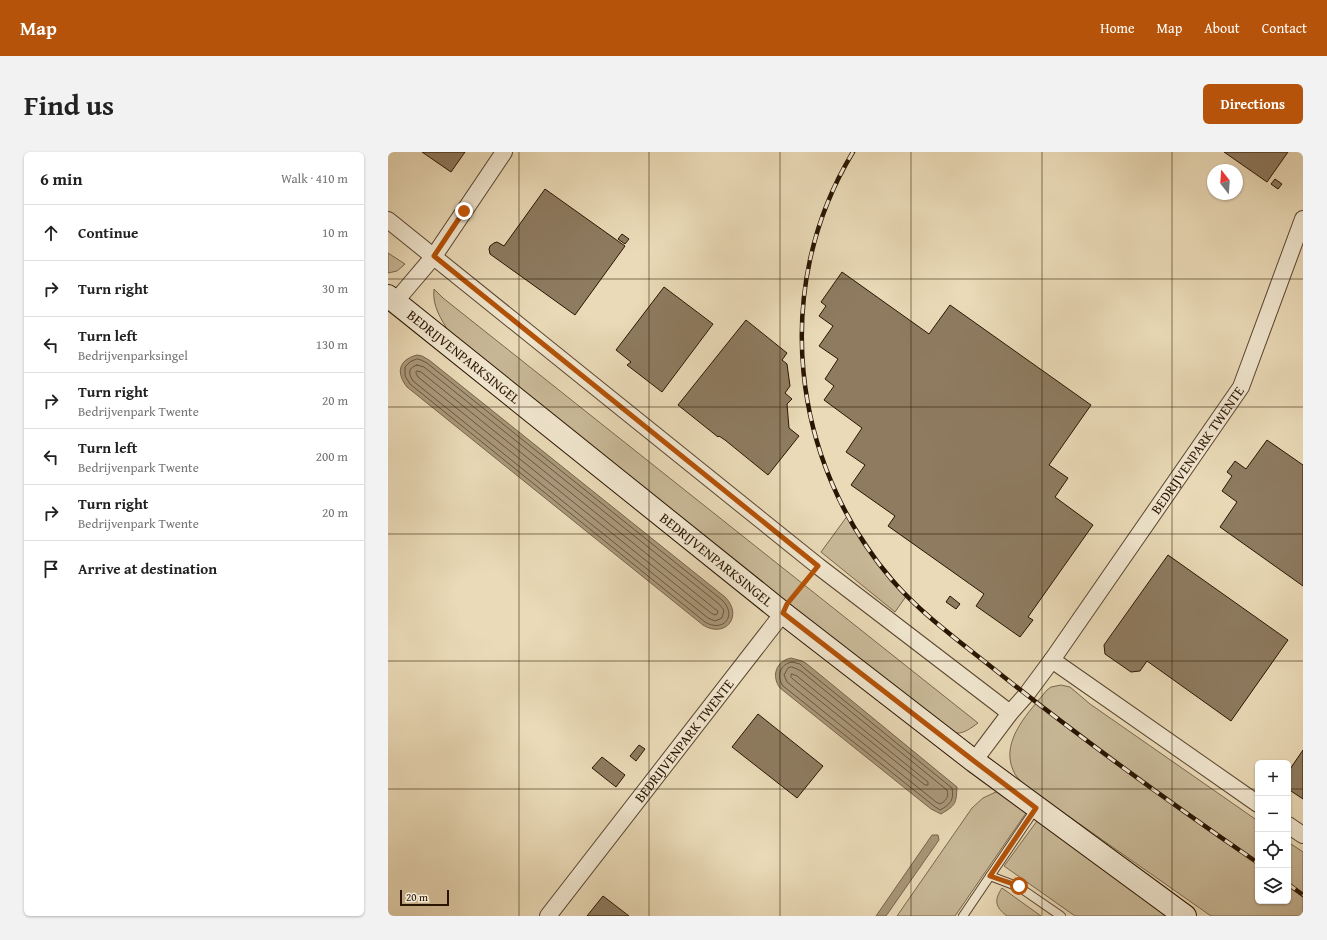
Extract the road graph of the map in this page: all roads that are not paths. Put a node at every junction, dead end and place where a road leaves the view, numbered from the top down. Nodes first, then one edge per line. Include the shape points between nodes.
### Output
1 (504, 152) edge
2 (1303, 219) edge
3 (388, 220) edge
4 (434, 256) junction
5 (392, 302) edge
6 (783, 613) junction
7 (1052, 660) junction
8 (1010, 712) junction
9 (974, 761) junction
10 (1255, 802) edge
11 (1036, 808) junction
12 (1291, 827) edge
13 (1303, 835) edge
14 (990, 876) junction
15 (548, 916) edge
16 (963, 916) edge
17 (1061, 916) edge
18 (1185, 916) edge

1 - 4 street
2 - 7 street, BEDRIJVENPARK TWENTE via 1241,387
3 - 4 street
4 - 5 street
4 - 8 street via 818,566
5 - 6 street, BEDRIJVENPARKSINGEL
6 - 9 street, BEDRIJVENPARKSINGEL
6 - 15 street, BEDRIJVENPARK TWENTE
7 - 8 street, BEDRIJVENPARK TWENTE
7 - 10 street
8 - 9 street, BEDRIJVENPARK TWENTE
9 - 11 street, BEDRIJVENPARKSINGEL
11 - 14 lane
11 - 18 street, BEDRIJVENPARKSINGEL
12 - 13 street
14 - 16 lane
14 - 17 lane via 1019,886

